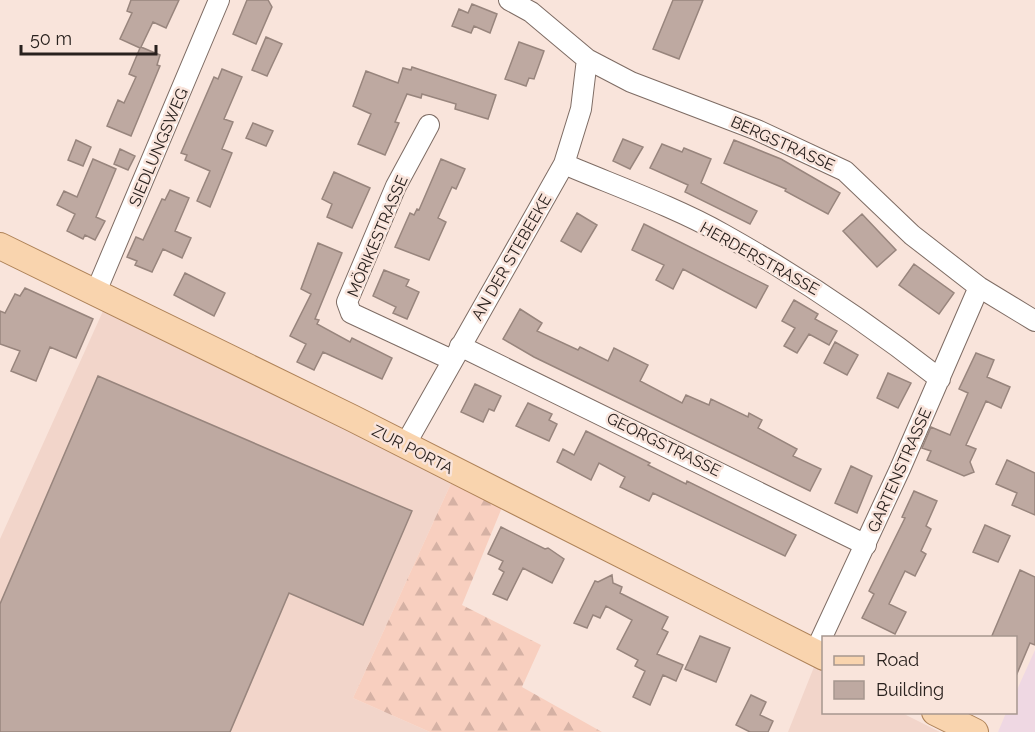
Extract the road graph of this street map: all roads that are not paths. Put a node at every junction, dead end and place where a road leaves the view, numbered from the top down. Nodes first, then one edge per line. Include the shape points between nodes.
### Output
1 (219, 0) edge
2 (509, 0) edge
3 (587, 59) junction
4 (429, 125) dead end
5 (564, 164) junction
6 (0, 246) edge
7 (979, 287) junction
8 (95, 294) junction
9 (1035, 321) edge
10 (456, 352) junction
11 (940, 379) junction
12 (405, 445) junction
13 (866, 545) junction
14 (827, 636) edge
15 (819, 655) edge
16 (939, 714) edge
17 (975, 732) edge

1 - 8 street, SIEDLUNGSWEG
2 - 3 street, BERGSTRASSE via 531,12
3 - 5 street, AN DER STEBEEKE via 580,109
3 - 7 street, BERGSTRASSE via 631,82 757,130 845,171 912,235
4 - 10 street, MÖRIKESTRASSE via 396,186 347,302 351,313
5 - 10 street, AN DER STEBEEKE
5 - 11 street, HERDERSTRASSE via 721,233 824,294
6 - 8 main road, ZUR PORTA
7 - 9 street, BERGSTRASSE
7 - 11 street, GARTENSTRASSE
8 - 12 main road, ZUR PORTA
10 - 12 street, AN DER STEBEEKE
10 - 13 street, GEORGSTRASSE
11 - 13 street, GARTENSTRASSE
12 - 15 main road, ZUR PORTA
13 - 14 street, GARTENSTRASSE
16 - 17 main road

